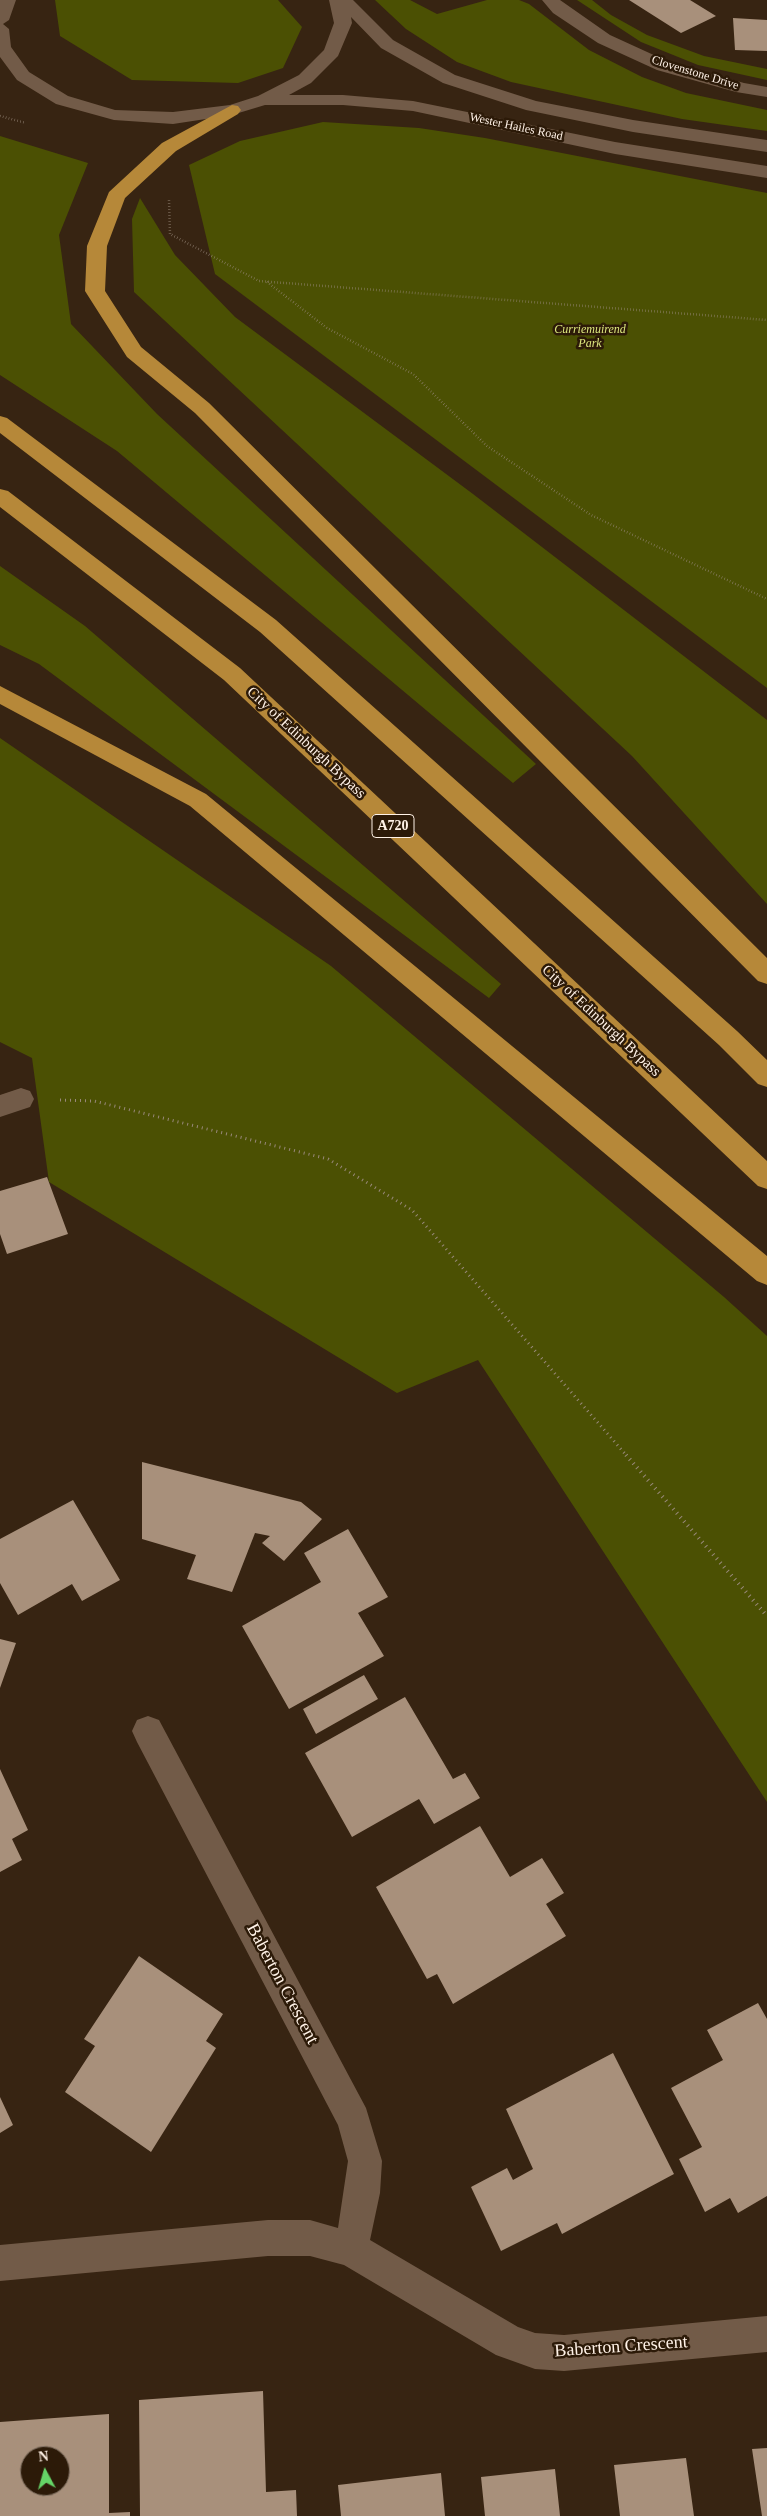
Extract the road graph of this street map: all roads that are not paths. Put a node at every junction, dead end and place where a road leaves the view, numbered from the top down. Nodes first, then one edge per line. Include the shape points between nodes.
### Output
1 (7, 0) edge
2 (338, 0) edge
3 (343, 0) edge
4 (551, 0) edge
5 (0, 20) edge
6 (1, 41) edge
7 (767, 92) edge
8 (264, 100) junction
9 (232, 110) junction
10 (767, 146) edge
11 (767, 172) edge
12 (0, 423) edge
13 (0, 496) edge
14 (0, 694) edge
15 (767, 974) edge
16 (767, 1076) edge
17 (767, 1178) edge
18 (767, 1273) edge
19 (148, 1732) dead end
20 (351, 2249) junction
21 (0, 2263) edge
22 (767, 2334) edge

1 - 5 main road
2 - 8 main road via 343,23 332,52 305,79
3 - 10 main road, Wester Hailes Road via 387,44 449,79 532,106 633,126
4 - 7 main road, Clovenstone Drive via 558,9 604,39 663,66
6 - 9 main road via 23,76 62,100 105,112 174,118
8 - 9 main road
8 - 11 main road, Wester Hailes Road via 343,100 413,106 615,148
9 - 15 highway via 170,146 116,196 97,246 96,291 134,352 202,408
12 - 16 highway via 268,626
13 - 17 highway, City of Edinburgh Bypass / A720 via 232,674
14 - 18 highway via 198,800
19 - 20 main road, Baberton Crescent via 354,2120 364,2161 362,2194
20 - 21 main road, Baberton Crescent via 310,2238 268,2238
20 - 22 main road, Baberton Crescent via 509,2342 535,2351 564,2353

